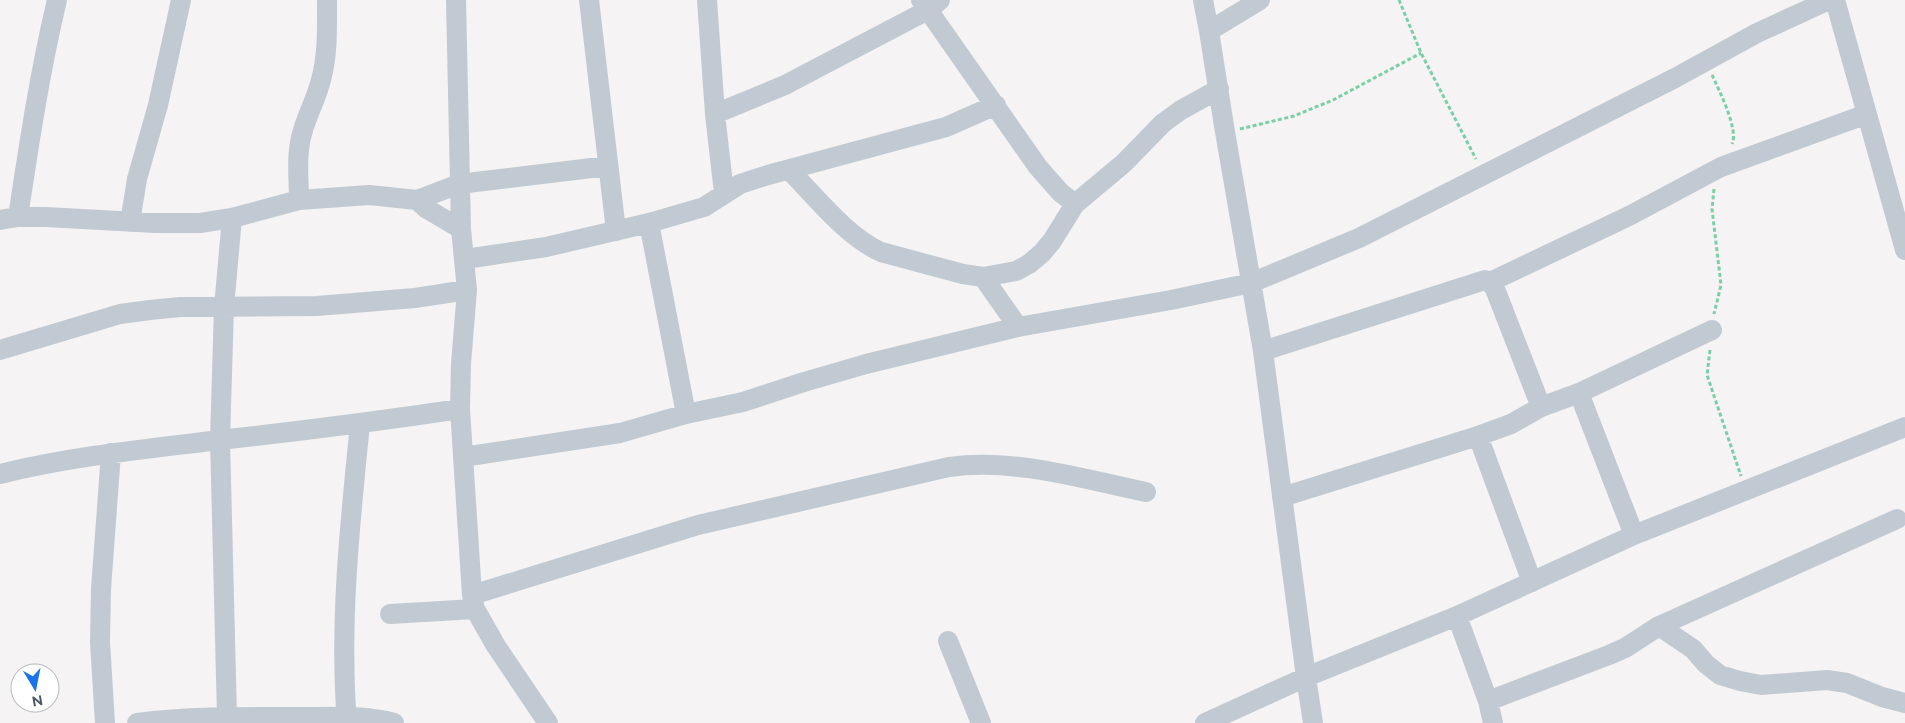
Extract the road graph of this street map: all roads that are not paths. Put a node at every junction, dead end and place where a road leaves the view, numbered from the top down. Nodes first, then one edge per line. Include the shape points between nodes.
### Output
1 (57, 0) edge
2 (182, 0) edge
3 (327, 0) edge
4 (456, 0) edge
5 (589, 0) edge
6 (707, 0) edge
7 (1203, 0) edge
8 (1260, 0) edge
9 (1830, 0) edge
10 (1835, 0) edge
11 (930, 3) edge
12 (1209, 30) junction
13 (1219, 89) junction
14 (996, 105) junction
15 (715, 114) junction
16 (1867, 114) junction
17 (608, 166) junction
18 (790, 170) junction
19 (459, 184) junction
20 (1897, 187) edge
21 (724, 194) junction
22 (299, 200) junction
23 (417, 200) junction
24 (1075, 204) junction
25 (9, 218) edge
26 (232, 218) junction
27 (130, 222) junction
28 (649, 222) junction
29 (461, 229) junction
30 (616, 231) junction
31 (1905, 250) edge
32 (464, 259) junction
33 (983, 277) junction
34 (1490, 282) junction
35 (1252, 283) junction
36 (467, 290) junction
37 (224, 307) junction
38 (1018, 327) junction
39 (1712, 330) road end
40 (0, 350) edge
41 (1263, 352) junction
42 (1578, 393) junction
43 (1541, 407) junction
44 (460, 409) junction
45 (686, 414) junction
46 (360, 424) junction
47 (1905, 427) edge
48 (1478, 436) junction
49 (220, 440) junction
50 (111, 452) junction
51 (463, 457) junction
52 (0, 474) edge
53 (1146, 492) dead end
54 (1282, 497) junction
55 (1896, 519) dead end
56 (1634, 536) junction
57 (1532, 582) junction
58 (474, 602) junction
59 (390, 614) dead end
60 (1457, 616) junction
61 (1659, 626) junction
62 (948, 641) dead end
63 (1306, 677) junction
64 (1488, 701) junction
65 (1905, 703) edge
66 (238, 719) edge
67 (347, 720) edge
68 (147, 722) edge
69 (105, 723) edge
70 (394, 723) edge
71 (548, 723) edge
72 (982, 723) edge
73 (1205, 723) edge
74 (1313, 723) edge
75 (1493, 723) edge

1 - 25 street via 30,136
2 - 27 street via 137,179
3 - 22 street via 325,65 303,127 299,149
4 - 19 street
5 - 17 street
6 - 15 street
7 - 12 street
8 - 12 street
9 - 35 street via 1757,33 1359,238
10 - 16 street
11 - 14 street
11 - 15 street via 802,77
12 - 13 street
13 - 24 street via 1163,123 1124,163
13 - 35 street
14 - 18 street via 946,127
14 - 24 street via 1038,167
15 - 21 street
16 - 20 street
16 - 34 street via 1721,167 1629,216
17 - 19 street
17 - 30 street
18 - 21 street via 740,184
18 - 33 street via 870,247
19 - 23 street
19 - 29 street
20 - 31 street
21 - 28 street via 704,207
22 - 23 street via 369,195
22 - 26 street
23 - 29 street
24 - 33 street via 1052,240 1029,264 1016,271
25 - 27 street
26 - 27 street via 200,224
26 - 37 street
28 - 30 street
28 - 45 street
29 - 32 street
30 - 32 street via 546,247
32 - 36 street
33 - 38 street
34 - 41 street via 1482,281
34 - 43 street
35 - 38 street
35 - 41 street
36 - 37 street via 406,299 316,306
36 - 44 street
37 - 40 street via 180,307 120,314
37 - 49 street
38 - 45 street via 866,364 743,402
39 - 42 street
41 - 54 street
42 - 43 street
42 - 56 street
43 - 48 street via 1511,424
44 - 46 street
44 - 51 street
45 - 51 street via 620,433
46 - 49 street
46 - 67 street via 345,599
47 - 56 street
48 - 54 street
48 - 57 street
49 - 50 street
49 - 66 street via 226,641
50 - 52 street
50 - 69 street via 101,589 100,642
51 - 58 street
53 - 58 street via 1027,467 959,466 698,525
54 - 63 street
55 - 61 street
56 - 57 street
57 - 60 street
58 - 59 street
58 - 71 street via 496,646
60 - 63 street
60 - 64 street
61 - 64 street via 1625,648
61 - 65 street via 1693,649 1720,675 1761,685 1827,680 1847,683
62 - 72 street
63 - 73 street
63 - 74 street
64 - 75 street
66 - 67 street
66 - 68 street
67 - 70 street

